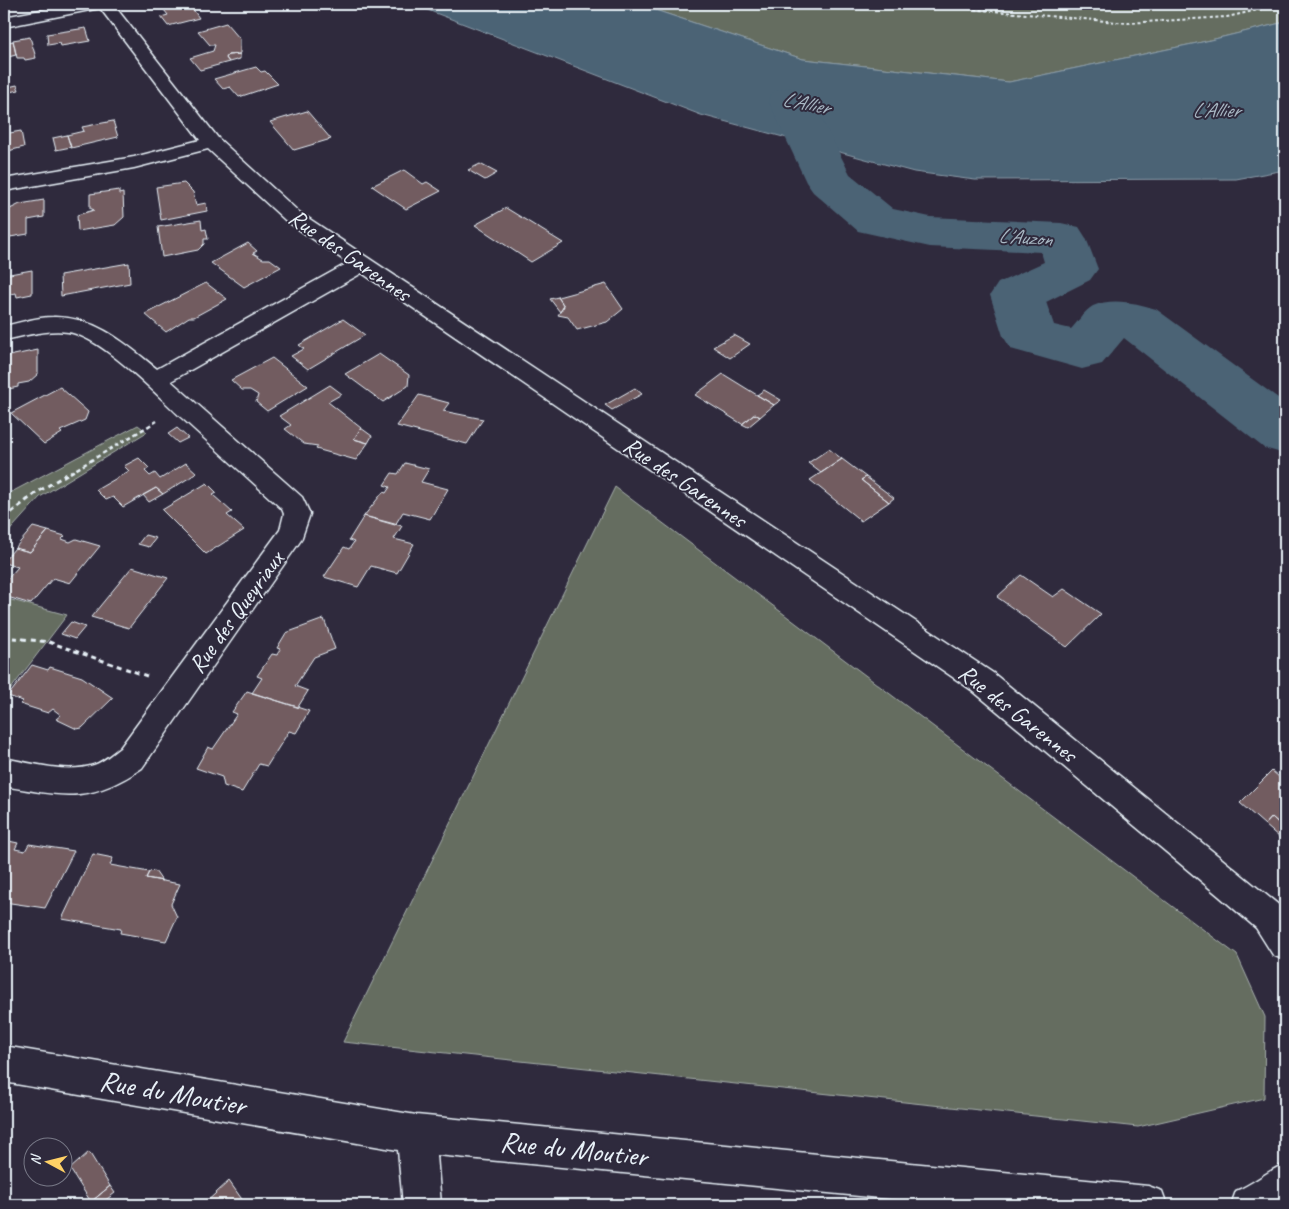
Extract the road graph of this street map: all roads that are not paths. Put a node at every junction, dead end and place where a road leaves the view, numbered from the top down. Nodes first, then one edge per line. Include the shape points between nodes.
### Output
1 (96, 4) edge
2 (105, 4) edge
3 (4, 22) edge
4 (211, 142) junction
5 (4, 185) edge
6 (362, 264) junction
7 (4, 333) edge
8 (155, 380) junction
9 (4, 772) edge
10 (1285, 942) edge
11 (4, 1064) edge
12 (416, 1134) junction
13 (422, 1205) edge
14 (1148, 1205) edge

1 - 3 street
2 - 4 street, Rue des Garennes
4 - 5 street via 129,164
4 - 6 street, Rue des Garennes via 292,216
6 - 8 street
6 - 10 street, Rue des Garennes via 983,682 1231,885 1268,917
7 - 8 street, Rue des Queyriaux via 53,324 78,326 93,332
8 - 9 street, Rue des Queyriaux via 294,504 297,514 292,533 131,758 112,772 93,779 66,781
11 - 12 street, Rue du Moutier
12 - 13 street
12 - 14 street, Rue du Moutier

